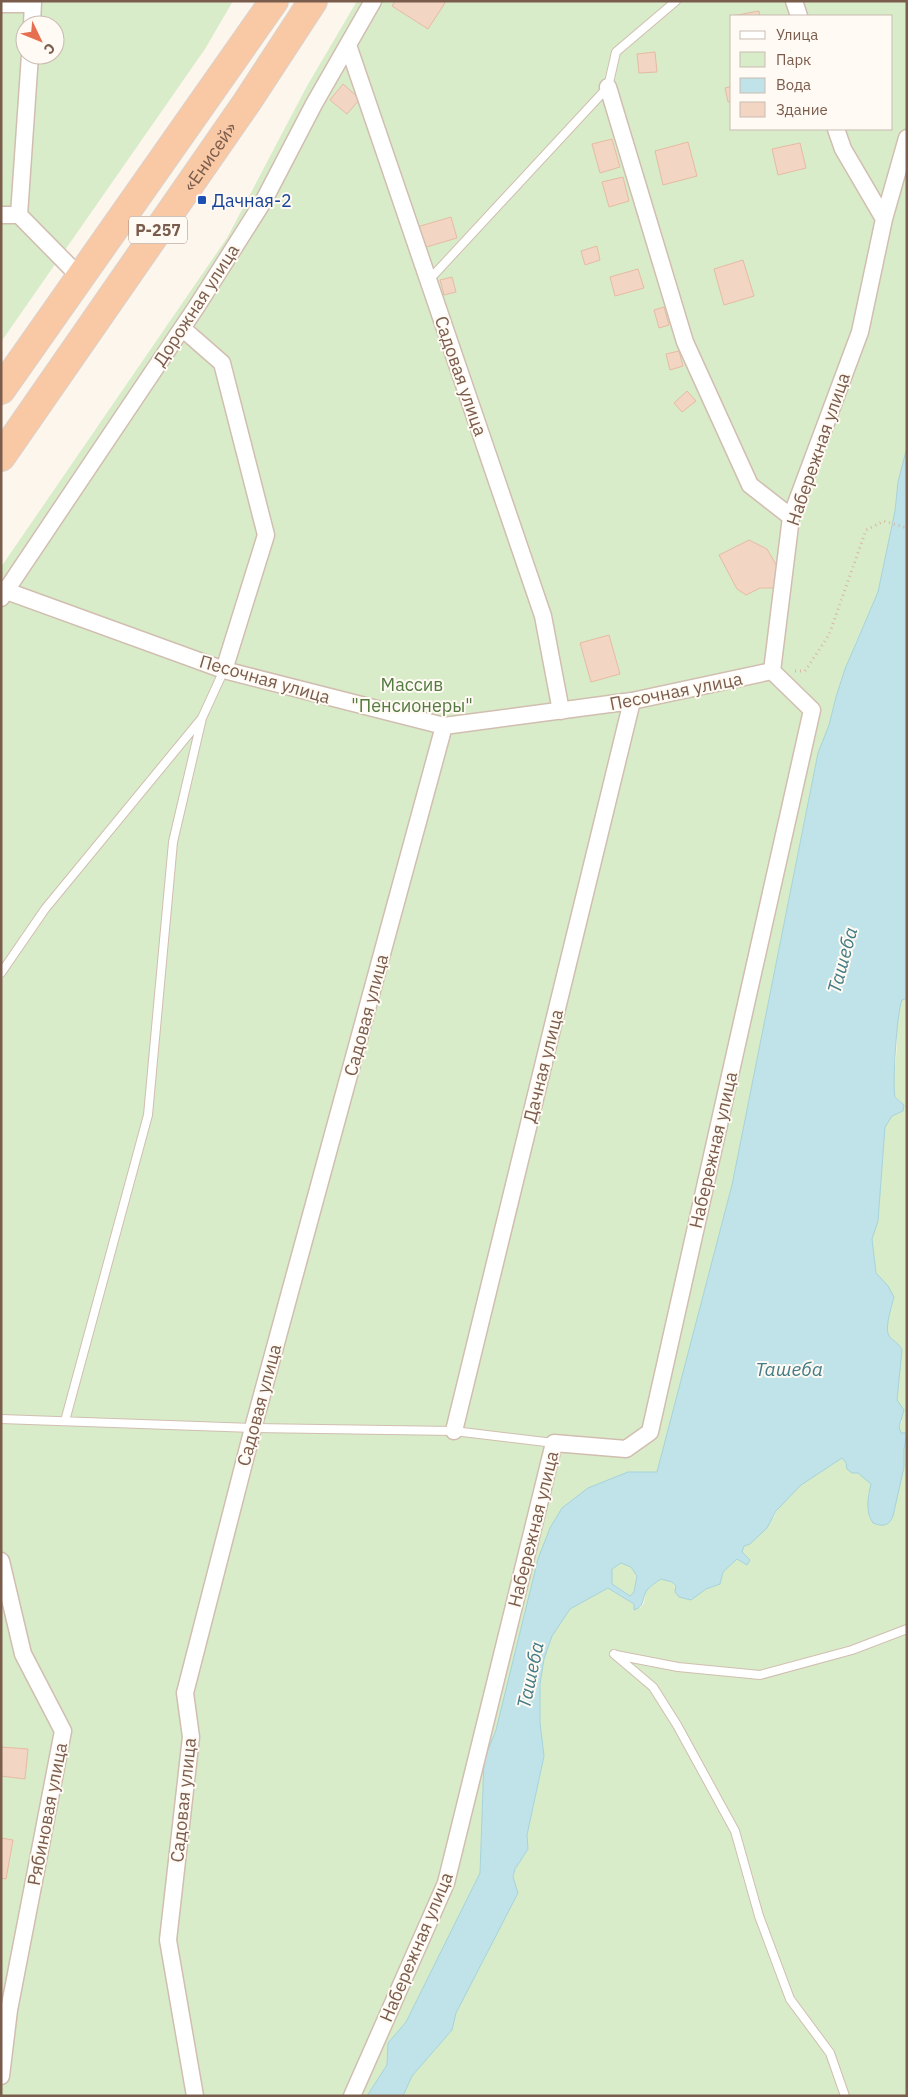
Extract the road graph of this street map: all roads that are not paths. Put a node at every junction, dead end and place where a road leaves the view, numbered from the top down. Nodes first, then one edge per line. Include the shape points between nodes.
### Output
1 (274, 1) edge
2 (313, 1) edge
3 (373, 1) edge
4 (676, 1) edge
5 (794, 1) edge
6 (33, 3) edge
7 (1, 4) edge
8 (799, 15) edge
9 (348, 45) junction
10 (29, 65) edge
11 (608, 87) junction
12 (836, 130) edge
13 (907, 138) edge
14 (1, 215) edge
15 (19, 215) junction
16 (884, 219) junction
17 (81, 278) junction
18 (428, 281) junction
19 (182, 328) junction
20 (1, 390) edge
21 (1, 457) edge
22 (791, 517) junction
23 (3, 593) edge
24 (224, 670) junction
25 (772, 671) junction
26 (632, 701) junction
27 (561, 711) junction
28 (202, 718) junction
29 (444, 726) junction
30 (1, 973) edge
31 (1, 1419) edge
32 (65, 1422) junction
33 (253, 1428) junction
34 (454, 1431) junction
35 (554, 1443) junction
36 (1, 1561) edge
37 (907, 1629) edge
38 (5, 2010) edge
39 (1, 2076) edge
40 (195, 2096) edge
41 (352, 2096) edge
42 (845, 2096) edge

1 - 17 highway, «Енисей» / Р-257
2 - 21 highway, «Енисей» / Р-257 via 247,102
3 - 9 street, Дорожная улица
4 - 11 lane via 616,52
5 - 8 street
6 - 7 street
9 - 18 street, Садовая улица
9 - 19 street, Дорожная улица via 263,202
10 - 15 street
11 - 18 lane
11 - 22 street via 685,342 750,485
12 - 16 street via 843,149
13 - 16 street, Набережная улица
14 - 15 street
15 - 17 street
16 - 22 street, Набережная улица via 860,332
17 - 20 highway, «Енисей» / Р-257
18 - 27 street, Садовая улица via 543,616
19 - 23 street, Дорожная улица
19 - 24 street via 222,363 266,535
22 - 25 street, Набережная улица
23 - 24 street, Песочная улица
24 - 28 lane
24 - 29 street, Песочная улица
25 - 26 street, Песочная улица
25 - 35 street, Набережная улица via 812,710 650,1432 626,1449
26 - 27 street, Песочная улица
26 - 34 street, Дачная улица
27 - 29 street, Песочная улица
28 - 30 lane via 45,909
28 - 32 lane via 173,842 148,1116
29 - 33 street, Садовая улица
31 - 32 lane
32 - 33 lane
33 - 34 lane
33 - 40 street, Садовая улица via 185,1693 191,1738 168,1940
34 - 35 lane
35 - 41 street, Набережная улица via 446,1883
36 - 38 street, Рябиновая улица via 23,1654 63,1731
37 - 42 lane via 852,1650 760,1675 678,1667 614,1654 653,1687 735,1831 759,1916 790,1999 830,2053
38 - 39 street, Рябиновая улица

